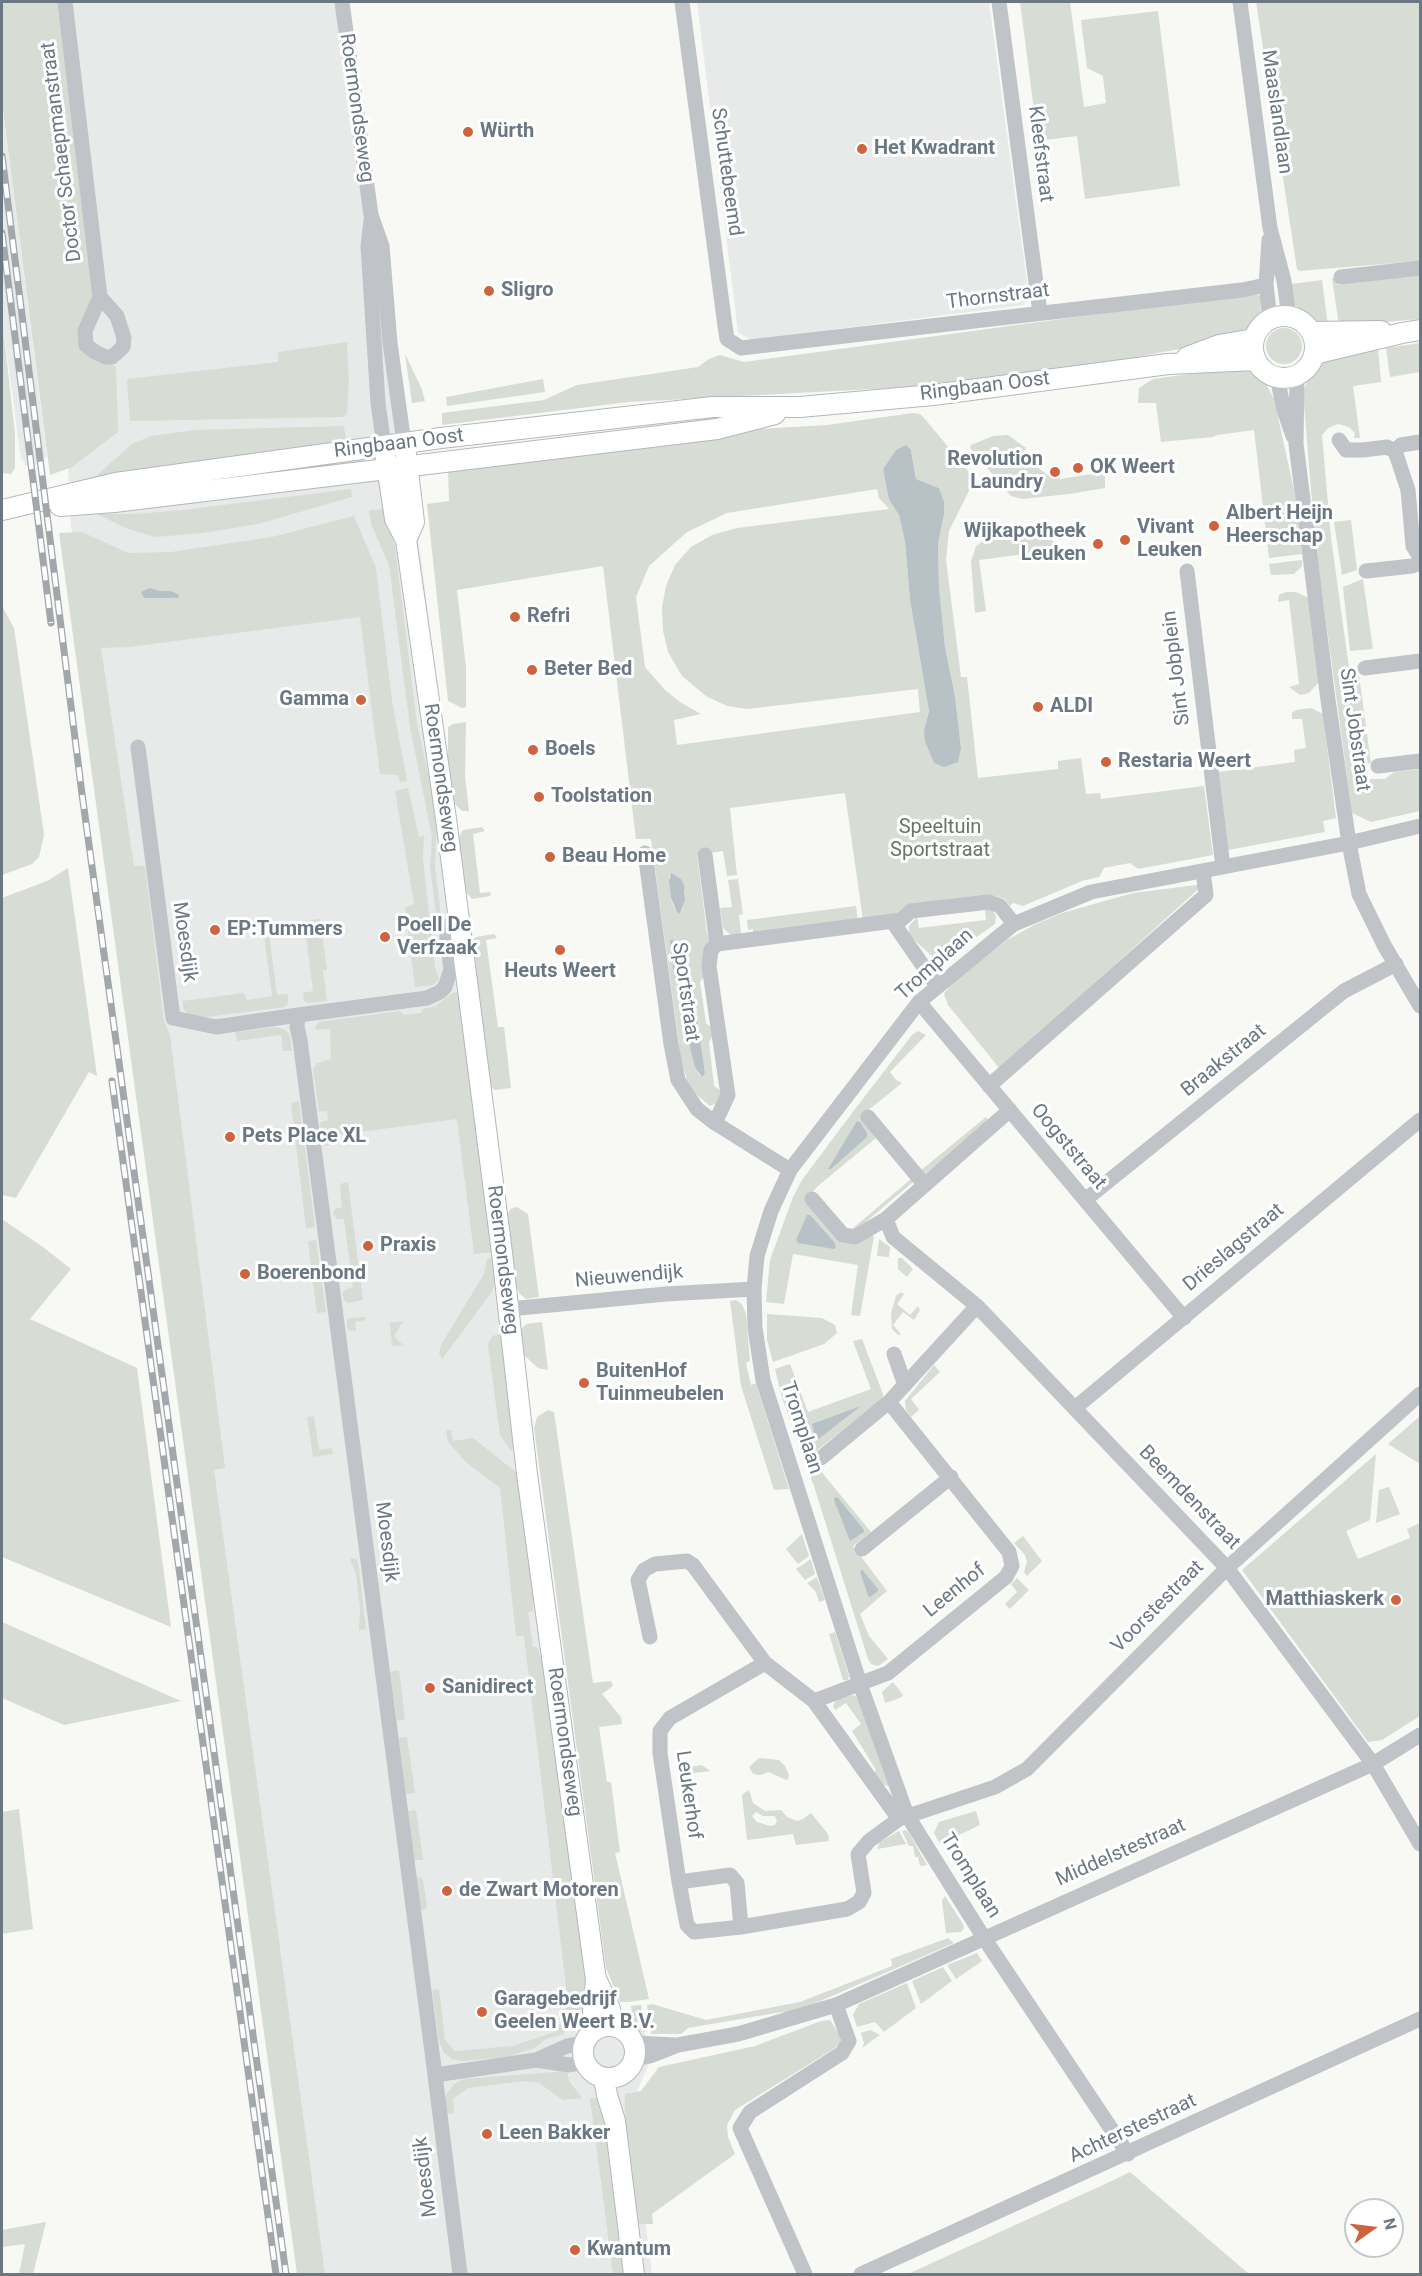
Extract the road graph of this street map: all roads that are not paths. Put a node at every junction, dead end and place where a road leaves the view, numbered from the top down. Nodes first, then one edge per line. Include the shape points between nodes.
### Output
1 (65, 2) edge
2 (342, 2) edge
3 (682, 2) edge
4 (999, 2) edge
5 (1240, 2) edge
6 (371, 214) junction
7 (1270, 228) junction
8 (1420, 268) edge
9 (1341, 277) dead end
10 (1266, 285) junction
11 (100, 297) dead end
12 (1041, 313) junction
13 (1280, 317) junction
14 (1311, 332) junction
15 (1411, 332) edge
16 (1254, 339) junction
17 (735, 345) joint
18 (1314, 354) junction
19 (1256, 360) junction
20 (1168, 364) junction
21 (1297, 375) junction
22 (1277, 377) junction
23 (800, 407) junction
24 (1340, 440) dead end
25 (1420, 442) edge
26 (404, 443) junction
27 (1296, 444) junction
28 (384, 446) junction
29 (1395, 451) junction
30 (407, 466) junction
31 (387, 468) junction
32 (1413, 479) edge
33 (2, 510) edge
34 (406, 540) junction
35 (1420, 557) edge
36 (1420, 563) edge
37 (1187, 571) dead end
38 (1366, 571) dead end
39 (1420, 661) edge
40 (1365, 668) dead end
41 (138, 747) dead end
42 (1420, 761) edge
43 (1378, 766) dead end
44 (1420, 826) edge
45 (1349, 843) junction
46 (645, 853) dead end
47 (705, 855) dead end
48 (1223, 867) junction
49 (1203, 871) junction
50 (457, 907) junction
51 (892, 921) junction
52 (1014, 924) junction
53 (717, 944) junction
54 (1396, 964) junction
55 (937, 986) junction
56 (919, 1002) junction
57 (1420, 1006) edge
58 (298, 1015) junction
59 (989, 1086) junction
60 (1010, 1110) junction
61 (868, 1117) dead end
62 (1420, 1120) edge
63 (715, 1123) junction
64 (790, 1170) junction
65 (924, 1184) junction
66 (812, 1199) dead end
67 (1085, 1200) junction
68 (886, 1219) junction
69 (754, 1289) junction
70 (976, 1306) junction
71 (509, 1309) junction
72 (1184, 1318) junction
73 (894, 1354) dead end
74 (905, 1384) junction
75 (1420, 1394) edge
76 (890, 1402) junction
77 (1075, 1408) junction
78 (821, 1458) dead end
79 (951, 1477) junction
80 (862, 1549) dead end
81 (1227, 1568) junction
82 (650, 1637) dead end
83 (765, 1663) junction
84 (860, 1684) junction
85 (814, 1701) junction
86 (1420, 1735) edge
87 (1373, 1764) junction
88 (903, 1817) junction
89 (1420, 1844) edge
90 (679, 1882) junction
91 (741, 1927) junction
92 (984, 1938) junction
93 (836, 2004) junction
94 (1420, 2019) edge
95 (595, 2040) junction
96 (634, 2051) junction
97 (435, 2075) junction
98 (612, 2077) junction
99 (1128, 2154) junction
100 (460, 2274) edge
101 (634, 2274) edge
102 (805, 2274) edge
103 (861, 2274) edge

1 - 11 street, Doctor Schaepmanstraat
2 - 6 street, Roermondseweg
3 - 17 street, Schuttebeemd via 727,339
4 - 12 street, Kleefstraat
5 - 7 street, Maaslandlaan
6 - 26 street, Roermondseweg via 382,246
6 - 28 street, Roermondseweg via 368,246
7 - 10 street, Maaslandlaan
7 - 13 street, Maaslandlaan via 1284,281
8 - 9 street
10 - 12 street, Thornstraat
10 - 13 street, Maaslandlaan
12 - 17 street, Thornstraat via 741,348
13 - 14 main road via 1305,324
13 - 16 main road via 1263,324
14 - 15 main road
14 - 18 main road
15 - 18 main road
16 - 19 main road
16 - 20 main road, Ringbaan Oost via 1219,345
18 - 21 main road
19 - 20 main road, Ringbaan Oost
19 - 22 main road via 1261,368
20 - 23 main road, Ringbaan Oost via 933,395
21 - 22 main road
21 - 27 street, Sint Jobstraat
22 - 27 street, Sint Jobstraat
23 - 26 main road, Ringbaan Oost via 713,407
23 - 30 main road, Ringbaan Oost via 717,429
24 - 29 street via 1346,450 1387,447
25 - 29 street via 1401,445
26 - 28 main road, Ringbaan Oost
26 - 30 main road, Roermondseweg
27 - 45 street, Sint Jobstraat
28 - 31 main road, Roermondseweg
28 - 33 main road, Ringbaan Oost via 116,483
29 - 32 street
30 - 31 main road, Ringbaan Oost
30 - 34 main road, Roermondseweg via 414,522
31 - 33 main road, Ringbaan Oost via 114,502
31 - 34 main road, Roermondseweg via 395,519
32 - 35 street via 1413,546
34 - 50 main road, Roermondseweg
36 - 38 street
37 - 48 street, Sint Jobplein
39 - 40 street
41 - 58 street, Moesdijk via 173,1017 216,1027
42 - 43 street
44 - 45 street, Tromplaan
45 - 48 street, Tromplaan
45 - 54 street, Sint Jobstraat via 1359,894
46 - 63 street, Sportstraat via 678,1080 697,1109
47 - 53 street, Sportstraat
48 - 49 street, Tromplaan
49 - 52 street, Tromplaan via 1091,892
49 - 59 street via 1206,895
50 - 58 street, Moesdijk via 447,938 451,969 440,992 427,998
50 - 71 main road, Roermondseweg
51 - 52 street, Sportstraat via 901,920 911,911 989,902 1000,906
51 - 53 street, Sportstraat
51 - 55 street
52 - 55 street, Tromplaan
53 - 63 street, Sportstraat via 711,950 709,966 728,1095
54 - 57 street, Sint Jobstraat
54 - 67 street, Braakstraat via 1344,990
55 - 56 street, Tromplaan
56 - 59 street, Oogststraat
56 - 64 street, Tromplaan
58 - 97 street, Moesdijk
59 - 60 street, Oogststraat
60 - 65 street
60 - 67 street, Oogststraat
61 - 65 street
62 - 72 street, Drieslagstraat
63 - 64 street, Sportstraat
64 - 69 street, Tromplaan via 771,1211 757,1256
65 - 68 street
66 - 68 street via 843,1235 855,1237
67 - 72 street, Oogststraat
68 - 70 street, Beemdenstraat via 893,1237
69 - 71 street, Nieuwendijk
69 - 84 street, Tromplaan via 763,1380
70 - 74 street
70 - 77 street, Beemdenstraat
71 - 95 main road, Roermondseweg via 596,1980
72 - 77 street, Drieslagstraat
73 - 74 street
74 - 76 street
75 - 81 street, Voorstestraat
76 - 78 street
76 - 79 street, Leenhof
77 - 81 street, Beemdenstraat
79 - 80 street
79 - 84 street, Leenhof via 1009,1552 1012,1566 1006,1577 888,1673
81 - 87 street, Beemdenstraat
81 - 88 street, Voorstestraat via 1027,1769 996,1786
82 - 83 street via 638,1580 644,1570 656,1564 687,1562
83 - 85 street
83 - 90 street, Leukerhof via 670,1718 660,1731
84 - 85 street
84 - 88 street, Tromplaan
85 - 88 street
86 - 87 street, Middelstestraat
87 - 89 street, Beemdenstraat
87 - 92 street, Middelstestraat
88 - 91 street, Leukerhof via 869,1841 858,1854 864,1893 859,1902 847,1909
88 - 92 street, Tromplaan
90 - 91 street, Leukerhof via 687,1925 694,1932
90 - 91 street via 730,1875 738,1883
92 - 93 street, Middelstestraat
92 - 99 street, Tromplaan
93 - 96 street, Middelstestraat via 738,2034 678,2045 650,2056
93 - 102 street via 849,2042 842,2053 750,2112 740,2128
94 - 99 street, Achterstestraat
95 - 96 main road via 625,2031
95 - 97 street via 567,2046 536,2060
95 - 98 main road via 591,2071
96 - 98 main road via 628,2070
97 - 100 street, Moesdijk
98 - 101 main road via 607,2095 615,2121
99 - 103 street, Achterstestraat

